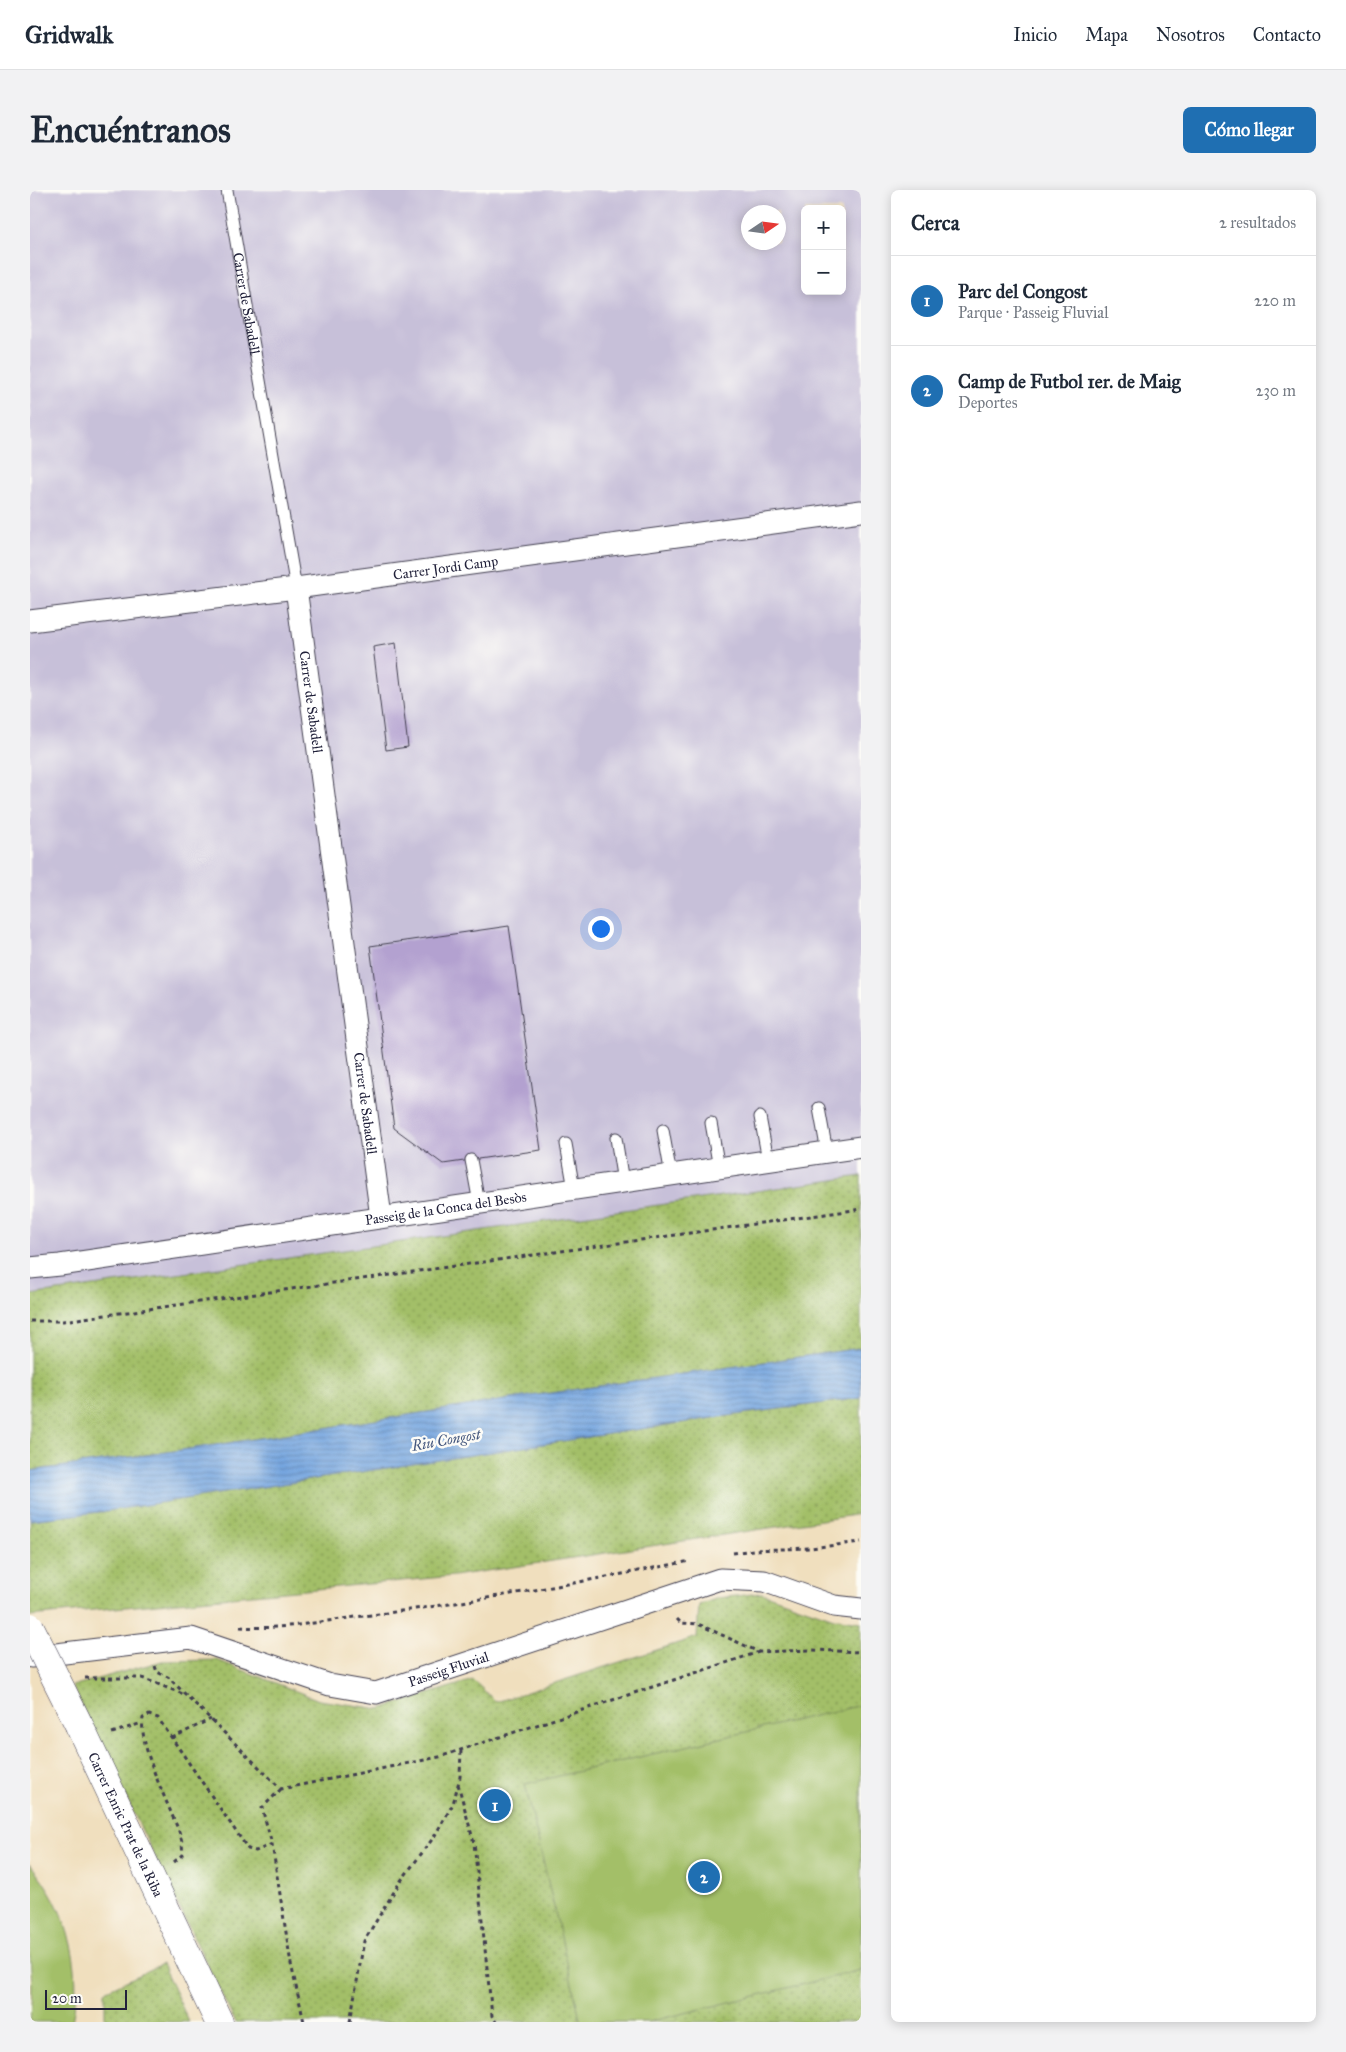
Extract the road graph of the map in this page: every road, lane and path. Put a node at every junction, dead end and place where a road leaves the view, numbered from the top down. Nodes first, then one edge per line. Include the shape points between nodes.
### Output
1 (227, 190) edge
2 (861, 511) edge
3 (296, 588) junction
4 (30, 621) edge
5 (819, 1108) dead end
6 (760, 1117) dead end
7 (711, 1123) dead end
8 (663, 1130) dead end
9 (616, 1138) dead end
10 (566, 1144) dead end
11 (861, 1147) edge
12 (827, 1152) junction
13 (471, 1160) dead end
14 (768, 1160) junction
15 (719, 1168) junction
16 (671, 1175) junction
17 (623, 1182) junction
18 (574, 1189) junction
19 (479, 1203) junction
20 (861, 1209) edge
21 (381, 1217) junction
22 (30, 1268) edge
23 (30, 1321) edge
24 (861, 1542) edge
25 (726, 1554) dead end
26 (698, 1559) dead end
27 (634, 1572) junction
28 (658, 1599) junction
29 (861, 1609) edge
30 (232, 1626) dead end
31 (30, 1627) edge
32 (150, 1644) junction
33 (760, 1652) junction
34 (861, 1652) edge
35 (30, 1657) edge
36 (80, 1678) dead end
37 (186, 1695) junction
38 (211, 1719) junction
39 (142, 1723) junction
40 (106, 1735) dead end
41 (172, 1738) junction
42 (462, 1749) junction
43 (458, 1784) junction
44 (281, 1789) junction
45 (272, 1844) junction
46 (168, 1866) dead end
47 (219, 2022) edge
48 (304, 2022) edge
49 (350, 2022) edge
50 (496, 2022) edge

1 - 3 lane, Carrer de Sabadell
2 - 3 street, Carrer Jordi Camp
3 - 4 street, Carrer Jordi Camp
3 - 21 street, Carrer de Sabadell
5 - 12 lane
6 - 14 lane
7 - 15 lane
8 - 16 lane
9 - 17 lane
10 - 18 lane
11 - 12 street, Passeig de la Conca del Besòs
12 - 14 street, Passeig de la Conca del Besòs
13 - 19 lane
14 - 15 street, Passeig de la Conca del Besòs
15 - 16 street, Passeig de la Conca del Besòs
16 - 17 street, Passeig de la Conca del Besòs
17 - 18 street, Passeig de la Conca del Besòs
18 - 19 street, Passeig de la Conca del Besòs
19 - 21 street, Passeig de la Conca del Besòs
20 - 23 path via 63,1321
21 - 22 street, Passeig de la Conca del Besòs
24 - 25 path
26 - 27 path
27 - 28 path
27 - 30 path via 297,1626
28 - 29 street, Passeig Fluvial via 728,1579 764,1581 834,1606
28 - 32 street, Passeig Fluvial via 376,1692 330,1685 192,1638
28 - 33 path via 681,1623 698,1624
31 - 47 street, Carrer Enric Prat de la Riba, bridge
32 - 35 street, Passeig Fluvial
32 - 37 path via 157,1672 168,1677
33 - 34 path
33 - 42 path
36 - 37 path via 142,1678
37 - 38 path
38 - 41 path
38 - 44 path
39 - 40 path
39 - 41 path via 143,1718 149,1715 158,1718
39 - 46 path via 155,1774 184,1843 182,1855
41 - 45 path via 248,1849 256,1852
42 - 43 path
42 - 44 path via 439,1757
43 - 49 path via 453,1804 434,1837 400,1882 364,1941
43 - 50 path via 474,1843 492,2016
44 - 45 path via 262,1808
45 - 48 path via 291,1964

